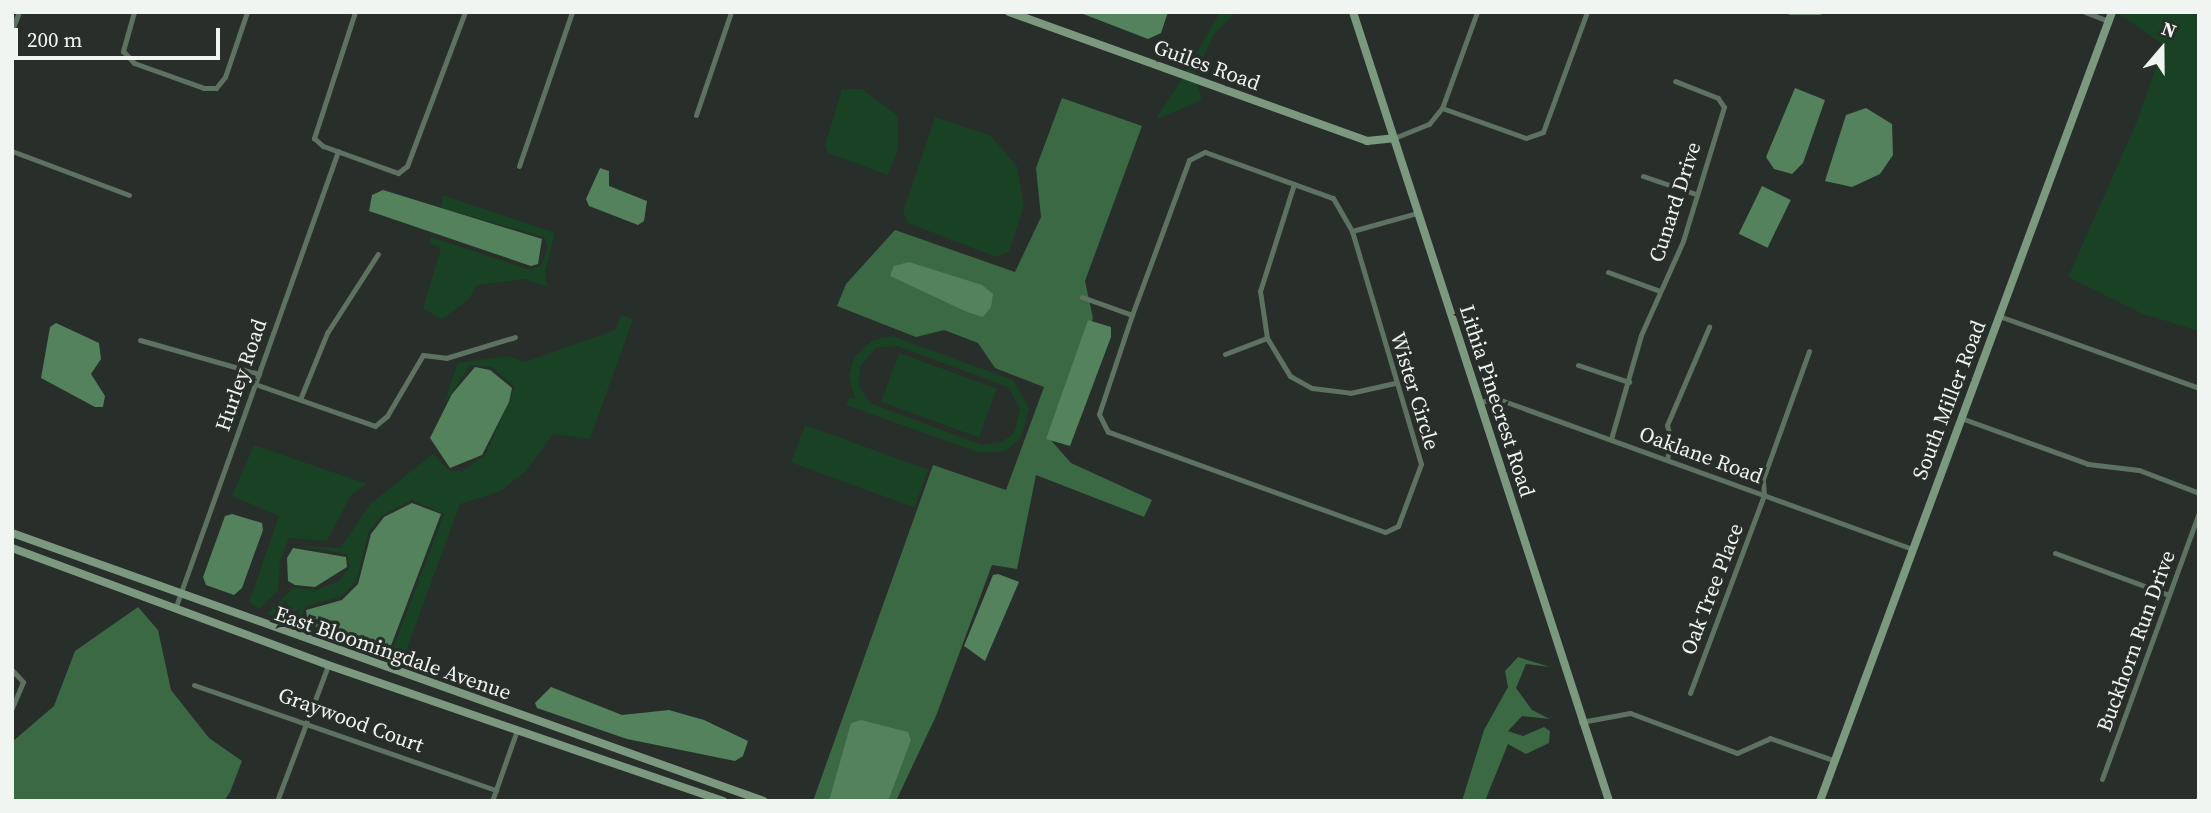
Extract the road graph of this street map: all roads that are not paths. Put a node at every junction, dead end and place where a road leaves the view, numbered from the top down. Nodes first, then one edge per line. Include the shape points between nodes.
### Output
1 (19, 12) edge
2 (134, 12) edge
3 (247, 12) edge
4 (355, 12) edge
5 (466, 12) edge
6 (572, 12) edge
7 (731, 12) edge
8 (1009, 12) edge
9 (1353, 12) edge
10 (1477, 12) edge
11 (1587, 12) edge
12 (1790, 12) edge
13 (1819, 12) edge
14 (2085, 12) edge
15 (2111, 17) edge
16 (12, 30) edge
17 (1675, 81) dead end
18 (1443, 108) junction
19 (696, 115) dead end
20 (1394, 138) junction
21 (12, 150) edge
22 (338, 151) junction
23 (519, 166) dead end
24 (1643, 176) dead end
25 (1294, 184) junction
26 (1693, 194) junction
27 (129, 195) dead end
28 (1417, 213) junction
29 (1352, 231) junction
30 (378, 254) dead end
31 (1608, 272) dead end
32 (1660, 291) junction
33 (1082, 297) dead end
34 (1132, 315) junction
35 (1999, 316) junction
36 (1709, 327) dead end
37 (515, 337) dead end
38 (1267, 338) junction
39 (140, 340) dead end
40 (1809, 351) dead end
41 (1225, 354) dead end
42 (1578, 365) dead end
43 (259, 374) junction
44 (1629, 382) junction
45 (1395, 383) junction
46 (255, 384) junction
47 (2199, 388) edge
48 (301, 397) junction
49 (1479, 402) junction
50 (1961, 418) junction
51 (1611, 439) junction
52 (1667, 459) junction
53 (2199, 493) edge
54 (1764, 495) junction
55 (2199, 513) edge
56 (12, 533) edge
57 (12, 548) edge
58 (1912, 549) junction
59 (2055, 553) dead end
60 (180, 595) junction
61 (2169, 595) junction
62 (175, 609) junction
63 (328, 665) junction
64 (12, 670) edge
65 (403, 675) junction
66 (194, 685) dead end
67 (392, 687) junction
68 (1690, 694) dead end
69 (12, 708) edge
70 (521, 716) junction
71 (307, 720) junction
72 (1581, 722) junction
73 (517, 730) junction
74 (1833, 760) junction
75 (2102, 779) dead end
76 (496, 790) junction
77 (742, 797) edge
78 (277, 801) edge
79 (492, 801) edge
80 (723, 801) edge
81 (764, 801) edge
82 (1609, 801) edge
83 (1820, 801) edge

1 - 16 street
2 - 3 street via 123,51 134,63 216,88 225,76
4 - 22 street via 314,127 314,138
5 - 22 street via 407,166 398,173
6 - 23 street
7 - 19 street
8 - 20 main road, Guiles Road via 1367,141
9 - 20 main road, Lithia Pinecrest Road
10 - 18 street
11 - 18 street via 1543,132 1526,138
12 - 13 street
14 - 15 street
15 - 35 main road, South Miller Road
17 - 26 street, Cunard Drive via 1718,98 1724,107
18 - 20 street via 1429,124
20 - 28 main road, Lithia Pinecrest Road
21 - 27 street
22 - 43 street, Hurley Road
24 - 26 street
25 - 29 street, Wister Circle via 1333,198
25 - 34 street, Wister Circle via 1205,152 1189,160
25 - 38 street via 1264,267 1260,291
26 - 32 street, Cunard Drive via 1683,241
28 - 29 street
28 - 49 main road, Lithia Pinecrest Road
29 - 45 street, Wister Circle
30 - 48 street via 327,333
31 - 32 street
32 - 44 street, Cunard Drive
33 - 34 street
34 - 45 street, Wister Circle via 1099,414 1108,432 1385,532 1398,526 1421,464
35 - 47 street
35 - 50 main road, South Miller Road
36 - 52 street via 1667,425 1671,442
37 - 48 street via 446,358 423,355 387,416 375,426
38 - 41 street
38 - 45 street via 1290,376 1312,388 1350,393
39 - 43 street
40 - 54 street, Oak Tree Place via 1763,479
42 - 44 street
43 - 46 street, Hurley Road
44 - 51 street, Cunard Drive
46 - 48 street
46 - 60 street, Hurley Road
49 - 51 street, Oaklane Road via 1498,399
49 - 72 main road, Lithia Pinecrest Road
50 - 53 street via 2088,464 2139,470
50 - 58 main road, South Miller Road
51 - 52 street, Oaklane Road
52 - 54 street, Oaklane Road
54 - 58 street, Oaklane Road
54 - 68 street, Oak Tree Place
55 - 61 street, Buckhorn Run Drive
56 - 60 main road, East Bloomingdale Avenue
57 - 62 main road, East Bloomingdale Avenue
58 - 74 main road, South Miller Road
59 - 61 street
60 - 62 street, Hurley Road
60 - 65 main road, East Bloomingdale Avenue
61 - 75 street, Buckhorn Run Drive
62 - 63 main road, East Bloomingdale Avenue
63 - 67 main road, East Bloomingdale Avenue
63 - 71 street
64 - 69 street via 23,682
65 - 67 main road
65 - 70 main road, East Bloomingdale Avenue
66 - 71 street, Graywood Court
67 - 73 main road, East Bloomingdale Avenue
70 - 73 main road
70 - 77 main road, East Bloomingdale Avenue
71 - 76 street, Graywood Court
71 - 78 street
72 - 74 street via 1630,713 1737,753 1770,738
72 - 82 main road, Lithia Pinecrest Road
73 - 76 street
73 - 80 main road, East Bloomingdale Avenue
74 - 83 main road, South Miller Road
76 - 79 street
77 - 81 main road, East Bloomingdale Avenue

